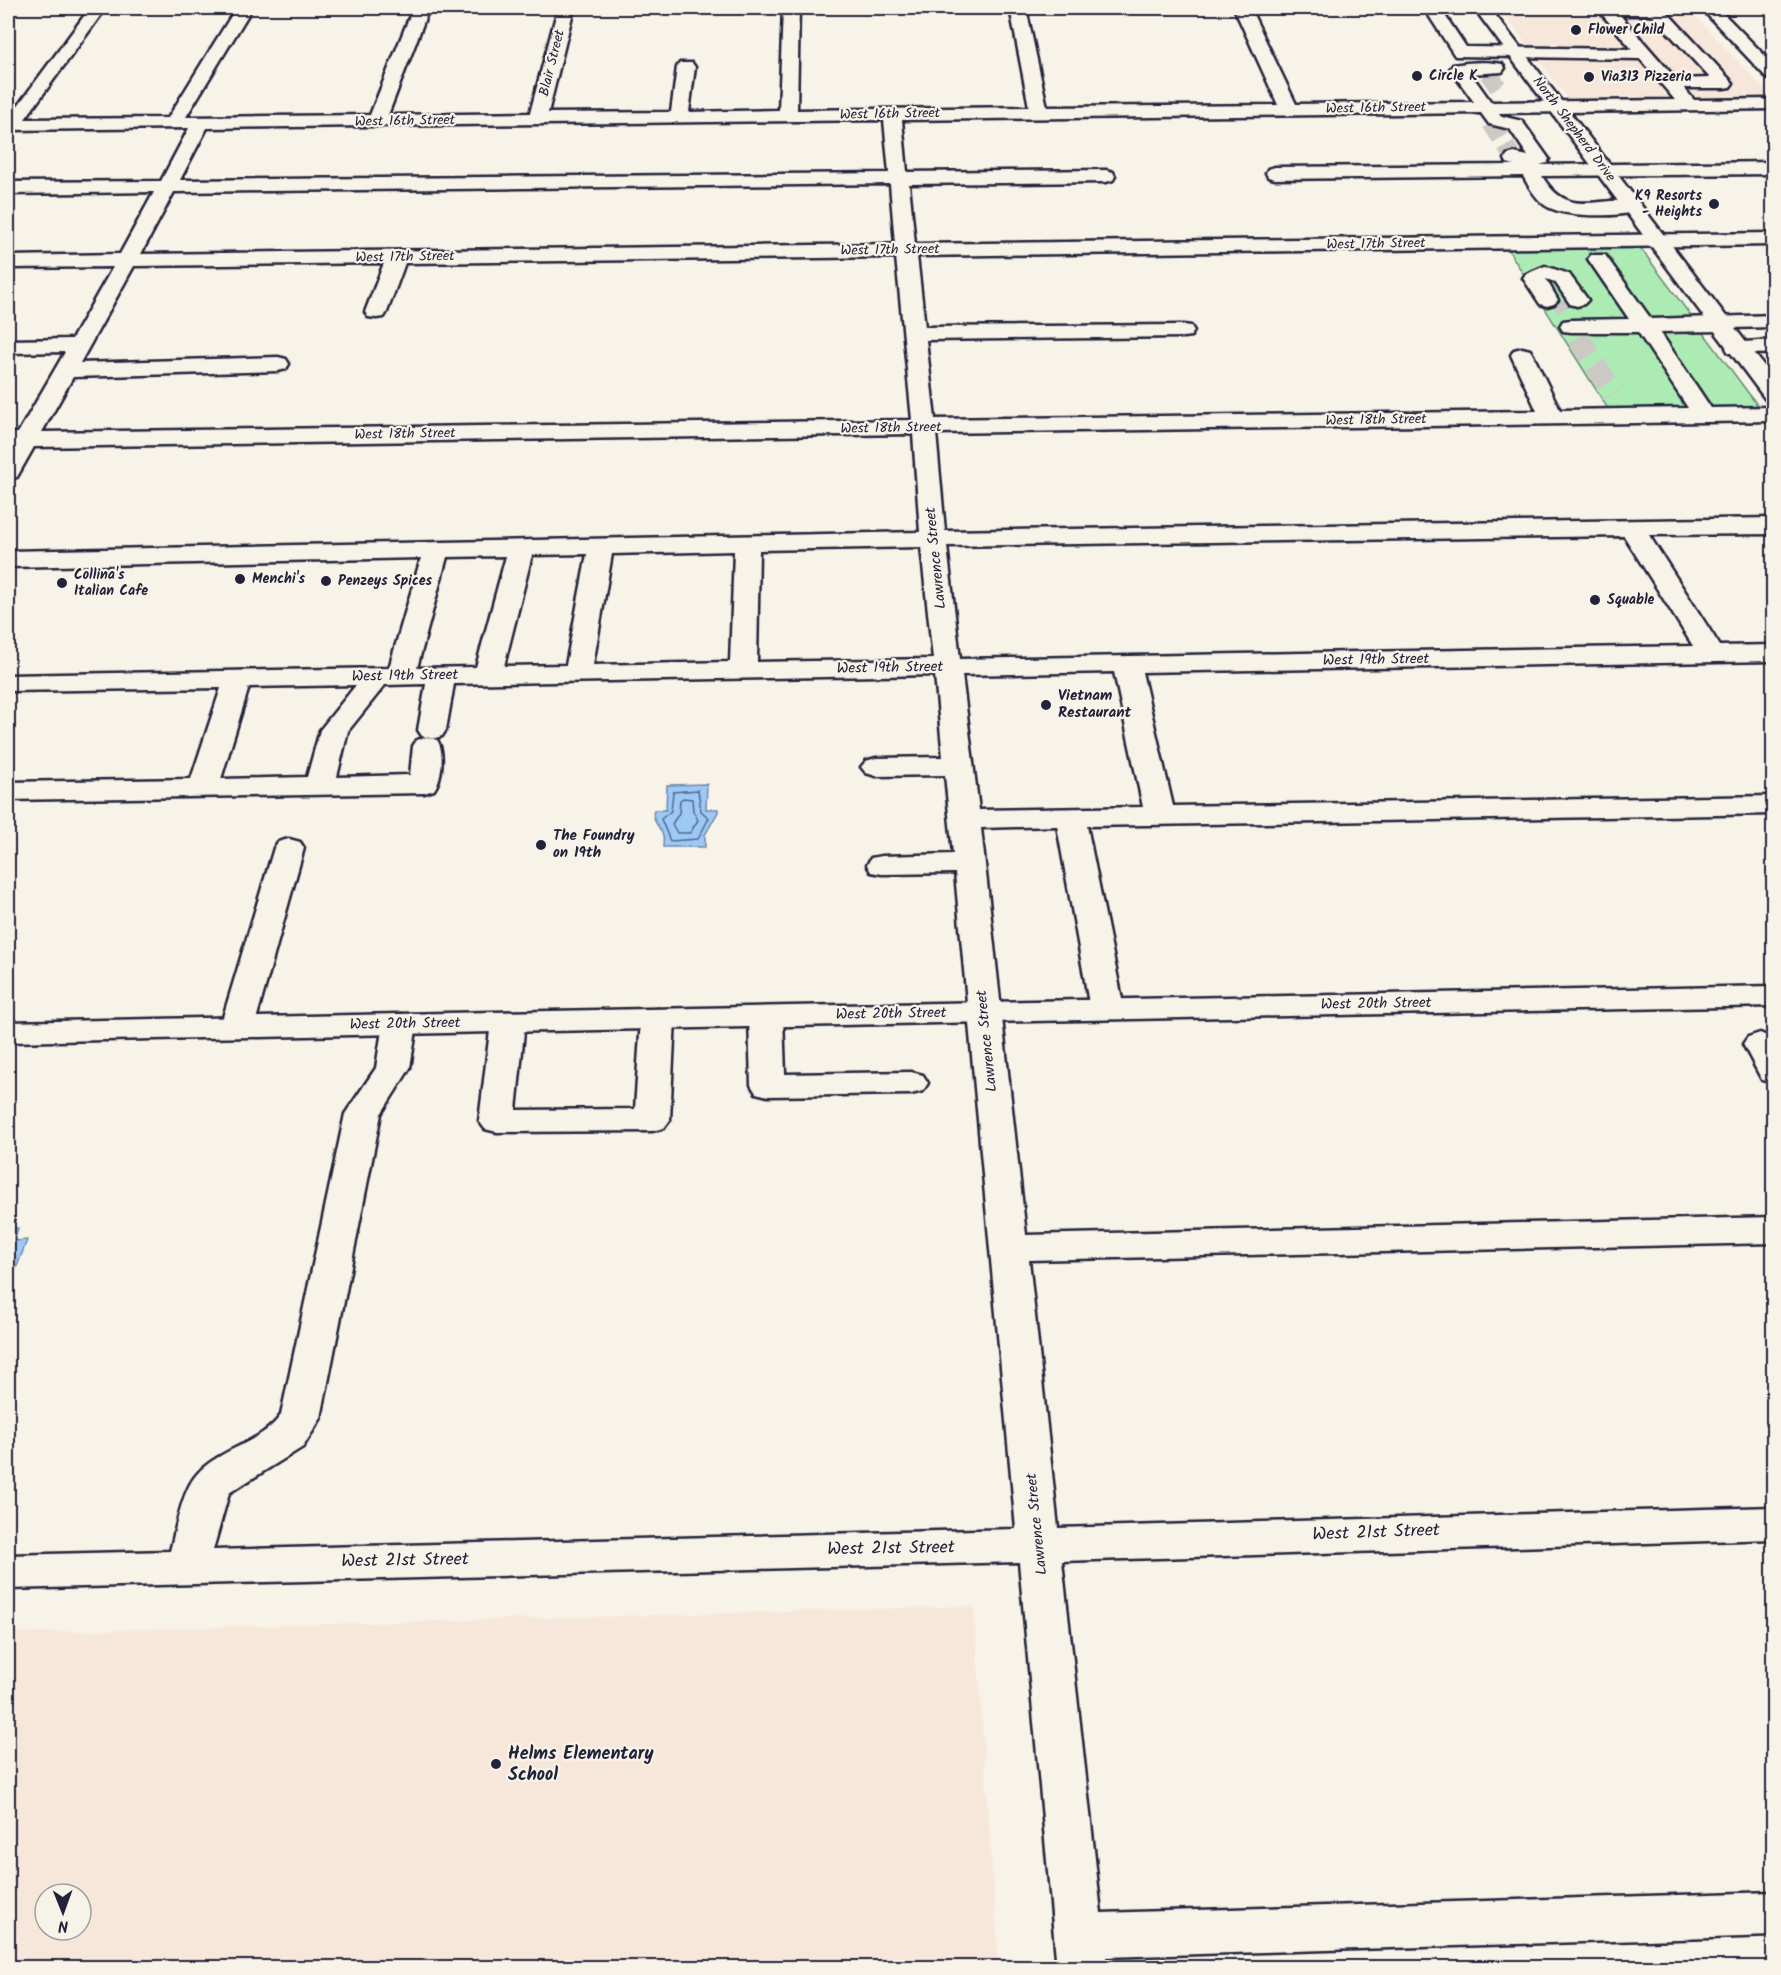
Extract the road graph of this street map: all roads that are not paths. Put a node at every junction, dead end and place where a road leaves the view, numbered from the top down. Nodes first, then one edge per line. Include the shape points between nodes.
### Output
1 (98, 8) edge
2 (244, 8) edge
3 (421, 8) edge
4 (566, 8) edge
5 (791, 8) edge
6 (1018, 8) edge
7 (1242, 8) edge
8 (1432, 8) edge
9 (1482, 8) edge
10 (1708, 8) edge
11 (1644, 54) junction
12 (1522, 60) junction
13 (686, 67) dead end
14 (1773, 75) edge
15 (1672, 83) junction
16 (1773, 104) edge
17 (1689, 105) junction
18 (1557, 106) junction
19 (1289, 110) junction
20 (1039, 112) junction
21 (892, 114) junction
22 (788, 116) junction
23 (679, 117) junction
24 (1490, 117) junction
25 (538, 119) junction
26 (377, 121) junction
27 (174, 123) junction
28 (201, 123) junction
29 (10, 125) edge
30 (1522, 164) junction
31 (1773, 168) edge
32 (1605, 170) junction
33 (1275, 173) dead end
34 (1106, 176) dead end
35 (898, 177) junction
36 (167, 186) junction
37 (8, 188) edge
38 (1632, 207) junction
39 (1773, 239) edge
40 (1657, 240) junction
41 (1536, 242) junction
42 (906, 250) junction
43 (397, 257) junction
44 (1598, 258) dead end
45 (126, 261) junction
46 (8, 262) edge
47 (1545, 272) junction
48 (1568, 311) junction
49 (376, 312) dead end
50 (1773, 321) edge
51 (1718, 323) junction
52 (1644, 325) junction
53 (1183, 331) dead end
54 (914, 334) junction
55 (79, 345) junction
56 (8, 346) edge
57 (1773, 347) edge
58 (1737, 348) junction
59 (1522, 355) dead end
60 (278, 364) dead end
61 (65, 370) junction
62 (1614, 394) tunnel mouth
63 (1773, 395) edge
64 (1773, 414) edge
65 (1704, 415) junction
66 (1629, 416) junction
67 (1552, 417) junction
68 (924, 427) junction
69 (16, 440) edge
70 (8, 472) edge
71 (1772, 526) edge
72 (1632, 528) junction
73 (933, 539) junction
74 (747, 543) junction
75 (601, 546) junction
76 (521, 548) junction
77 (436, 550) junction
78 (8, 559) edge
79 (1773, 653) edge
80 (1712, 654) junction
81 (1126, 664) junction
82 (949, 667) junction
83 (743, 670) junction
84 (578, 673) junction
85 (488, 675) junction
86 (441, 676) junction
87 (389, 677) junction
88 (238, 678) junction
89 (8, 683) edge
90 (959, 766) junction
91 (876, 767) dead end
92 (320, 786) junction
93 (203, 788) junction
94 (8, 791) edge
95 (1773, 805) edge
96 (1160, 816) junction
97 (1070, 817) junction
98 (965, 819) junction
99 (289, 848) dead end
100 (969, 863) junction
101 (882, 865) dead end
102 (1773, 996) edge
103 (1107, 1009) junction
104 (984, 1013) junction
105 (766, 1017) junction
106 (658, 1019) junction
107 (508, 1022) junction
108 (399, 1024) junction
109 (237, 1027) junction
110 (8, 1032) edge
111 (911, 1083) dead end
112 (1773, 1230) edge
113 (1008, 1248) junction
114 (1773, 1523) edge
115 (1038, 1545) junction
116 (187, 1567) junction
117 (8, 1572) edge
118 (1773, 1914) edge
119 (1080, 1952) edge

1 - 29 street
2 - 27 street
3 - 26 street
4 - 25 street, Blair Street
5 - 22 street
6 - 20 street
7 - 19 street
8 - 12 street via 1453,52
9 - 12 street, North Shepherd Drive
10 - 14 street
11 - 12 street via 1544,55
11 - 15 street
11 - 15 street via 1607,10 1656,9 1724,83
12 - 18 street, North Shepherd Drive
12 - 24 street via 1478,80
13 - 23 street
15 - 17 street
16 - 17 street, West 16th Street
17 - 18 street, West 16th Street
18 - 24 street, West 16th Street
18 - 32 street, North Shepherd Drive
19 - 20 street, West 16th Street
19 - 24 street, West 16th Street
20 - 21 street, West 16th Street
21 - 22 street, West 16th Street
21 - 35 street, Lawrence Street
22 - 23 street, West 16th Street
23 - 25 street, West 16th Street
24 - 30 street via 1516,124 1540,159
25 - 26 street, West 16th Street
26 - 28 street, West 16th Street
27 - 28 street, West 16th Street
27 - 29 street, West 16th Street
28 - 36 street
30 - 32 street
30 - 33 street
30 - 38 street via 1557,205
31 - 32 street
32 - 38 street, North Shepherd Drive
34 - 35 street
35 - 36 street
35 - 42 street, Lawrence Street
36 - 37 street
36 - 45 street
38 - 40 street, North Shepherd Drive
39 - 40 street, West 17th Street
40 - 41 street, West 17th Street
40 - 51 street, North Shepherd Drive
41 - 42 street, West 17th Street
41 - 47 street via 1546,256
42 - 43 street, West 17th Street
42 - 54 street, Lawrence Street
43 - 45 street, West 17th Street
43 - 49 street
44 - 52 street
45 - 46 street, West 17th Street
45 - 55 street
47 - 48 street via 1562,278
47 - 48 street via 1533,278
48 - 52 street
50 - 51 street
51 - 52 street
51 - 58 street, North Shepherd Drive
52 - 65 street
53 - 54 street
54 - 68 street, Lawrence Street
55 - 56 street
55 - 61 street
57 - 58 street
58 - 63 street, North Shepherd Drive
59 - 67 street
60 - 61 street
61 - 69 street
62 - 66 street
64 - 65 street, West 18th Street
65 - 66 street, West 18th Street
66 - 67 street, West 18th Street
67 - 68 street, West 18th Street
68 - 69 street, West 18th Street
68 - 73 street, Lawrence Street
69 - 70 street
71 - 72 street
72 - 73 street
72 - 80 street
73 - 74 street
73 - 82 street, Lawrence Street
74 - 75 street
74 - 83 street
75 - 76 street
75 - 84 street
76 - 77 street
76 - 85 street
77 - 78 street
77 - 87 street
79 - 80 street, West 19th Street
80 - 81 street, West 19th Street
81 - 82 street, West 19th Street
81 - 96 street
82 - 83 street, West 19th Street
82 - 90 street, Lawrence Street
83 - 84 street, West 19th Street
84 - 85 street, West 19th Street
85 - 86 street, West 19th Street
86 - 87 street, West 19th Street
86 - 92 street via 424,784
87 - 88 street, West 19th Street
87 - 92 street via 334,730
88 - 89 street, West 19th Street
88 - 93 street
90 - 91 street
90 - 98 street, Lawrence Street
92 - 93 street
93 - 94 street
95 - 96 street
96 - 97 street
97 - 98 street
97 - 103 street
98 - 100 street, Lawrence Street
99 - 109 street
100 - 101 street
100 - 104 street, Lawrence Street
102 - 103 street, West 20th Street
103 - 104 street, West 20th Street
104 - 105 street, West 20th Street
104 - 113 street, Lawrence Street
105 - 106 street, West 20th Street
105 - 111 street via 768,1085
106 - 107 street, West 20th Street
106 - 107 street via 652,1120 497,1121
107 - 108 street, West 20th Street
108 - 109 street, West 20th Street
108 - 116 street via 393,1068 363,1114 301,1418 289,1436 212,1484
109 - 110 street, West 20th Street
112 - 113 street
113 - 115 street, Lawrence Street
114 - 115 street, West 21st Street
115 - 116 street, West 21st Street
115 - 119 street, Lawrence Street
116 - 117 street, West 21st Street
118 - 119 street

